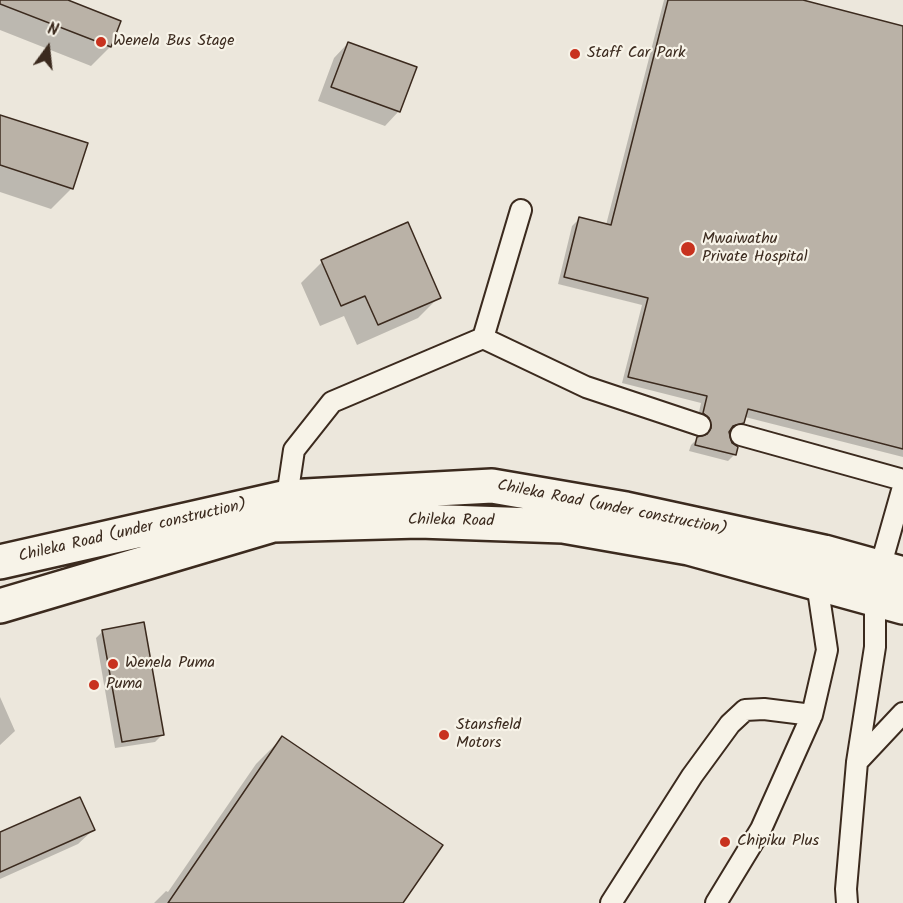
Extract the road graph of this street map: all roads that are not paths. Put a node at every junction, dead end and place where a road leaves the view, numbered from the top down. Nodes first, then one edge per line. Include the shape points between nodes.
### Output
1 (521, 210) dead end
2 (483, 338) junction
3 (700, 425) dead end
4 (741, 435) dead end
5 (903, 480) edge
6 (903, 487) edge
7 (280, 511) junction
8 (0, 562) edge
9 (820, 567) junction
10 (892, 571) edge
11 (889, 603) edge
12 (0, 606) edge
13 (903, 713) edge
14 (812, 715) junction
15 (857, 762) junction
16 (611, 903) edge
17 (716, 903) edge
18 (847, 903) edge

1 - 2 lane
2 - 3 lane via 586,387
2 - 7 lane via 332,402 294,450
4 - 5 lane
6 - 10 lane
7 - 8 highway, Chileka Road (under construction)
7 - 9 highway, Chileka Road via 563,526
7 - 12 highway, Chileka Road
9 - 10 highway
9 - 11 highway, Chileka Road
9 - 14 lane via 827,650
10 - 11 lane
11 - 15 lane via 875,647
13 - 15 lane
14 - 16 lane via 745,710 730,724
14 - 17 lane via 761,829
15 - 18 lane

